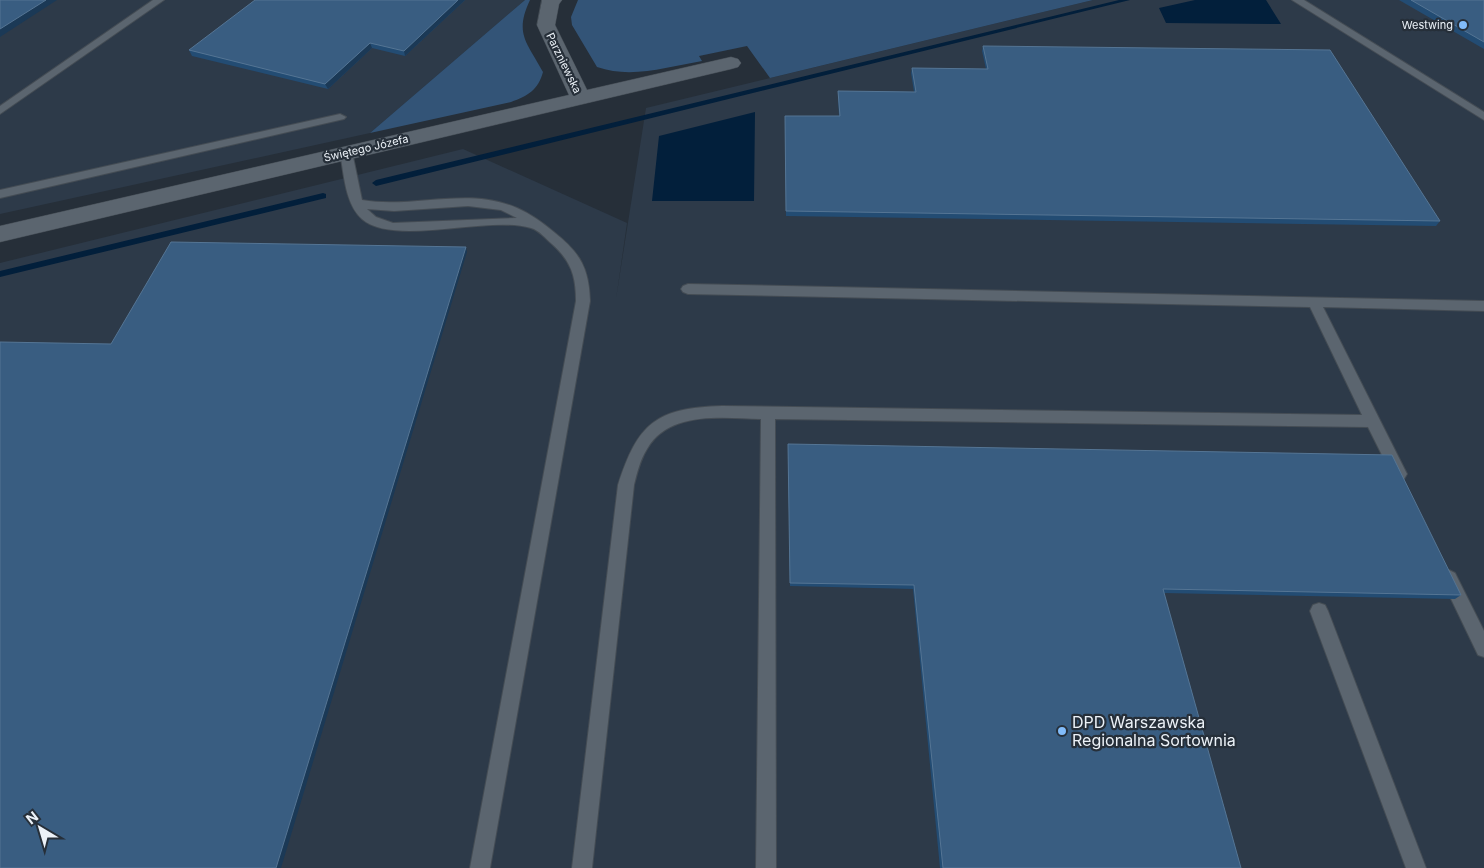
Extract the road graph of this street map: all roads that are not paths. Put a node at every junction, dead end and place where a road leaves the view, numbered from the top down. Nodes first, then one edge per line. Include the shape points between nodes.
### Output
1 (159, 0) edge
2 (552, 0) edge
3 (1297, 0) edge
4 (731, 63) dead end
5 (581, 98) junction
6 (0, 111) edge
7 (340, 117) dead end
8 (1484, 118) edge
9 (346, 152) junction
10 (0, 194) edge
11 (357, 203) junction
12 (537, 225) junction
13 (0, 234) edge
14 (688, 289) dead end
15 (1314, 302) junction
16 (1484, 306) edge
17 (768, 413) junction
18 (1373, 421) junction
19 (1407, 491) edge
20 (1441, 561) edge
21 (1319, 611) dead end
22 (1484, 649) edge
23 (480, 868) edge
24 (582, 868) edge
25 (766, 868) edge
26 (1416, 868) edge

1 - 6 lane
2 - 5 street, Parzniewska via 546,25
3 - 8 lane
4 - 5 street, Świętego Józefa
5 - 9 street, Świętego Józefa
7 - 10 lane
9 - 11 lane
9 - 13 street, Świętego Józefa
11 - 12 lane via 388,208 487,203 519,213
11 - 12 lane via 364,215 376,223 394,226 509,221
12 - 23 lane via 570,253 580,266 584,281 583,301
14 - 15 lane
15 - 16 lane
15 - 18 lane
17 - 18 lane
17 - 24 lane via 696,413 671,420 649,434 634,459 626,485
17 - 25 lane
18 - 19 lane
20 - 22 lane
21 - 26 lane

